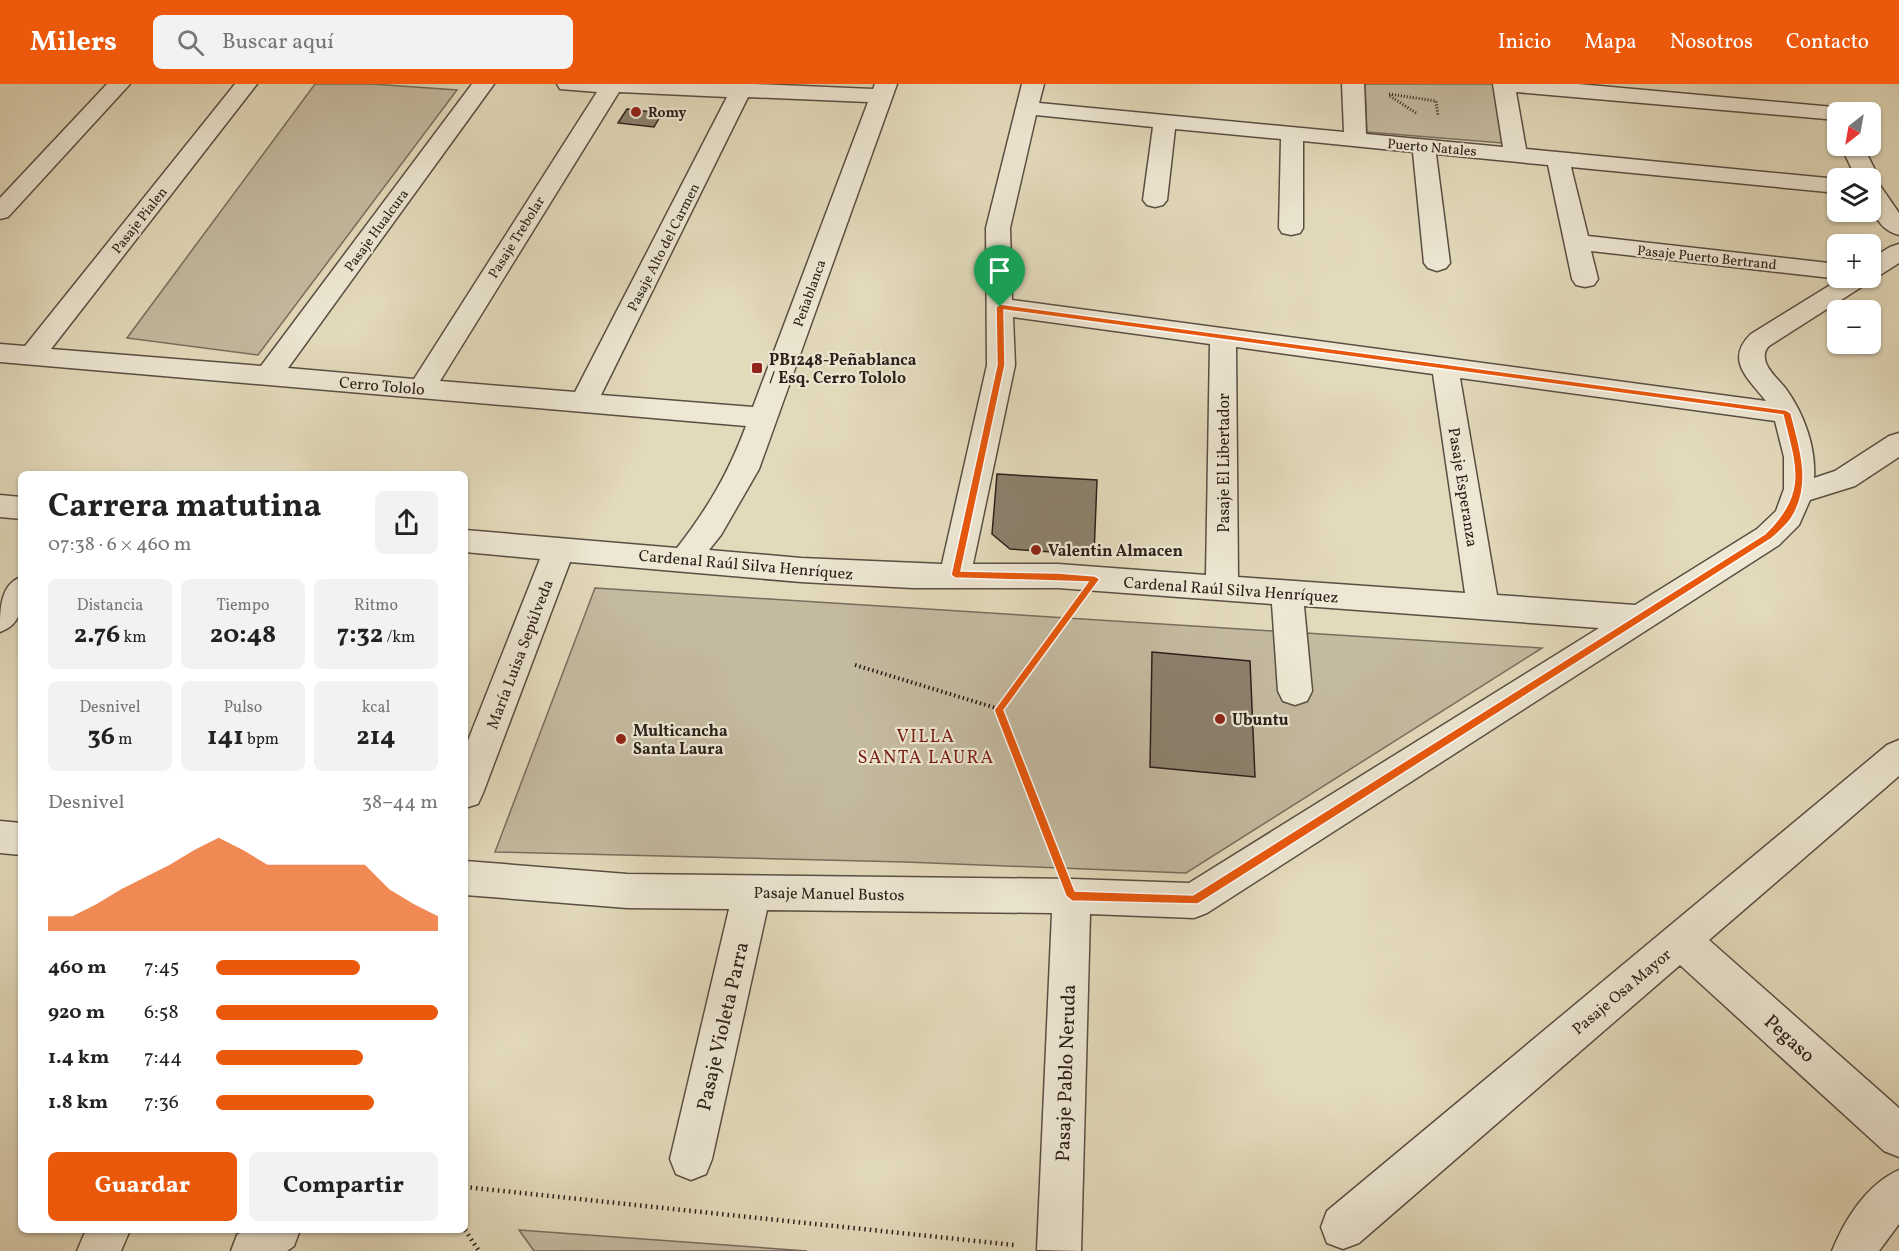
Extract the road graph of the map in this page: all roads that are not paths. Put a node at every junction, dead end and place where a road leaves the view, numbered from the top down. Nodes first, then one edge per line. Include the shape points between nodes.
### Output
1 (119, 84) edge
2 (246, 84) edge
3 (483, 84) edge
4 (568, 84) edge
5 (1353, 84) edge
6 (1504, 84) edge
7 (613, 85) edge
8 (743, 87) edge
9 (884, 90) edge
10 (1030, 96) edge
11 (1827, 107) edge
12 (1165, 121) junction
13 (1292, 133) junction
14 (1355, 140) junction
15 (1433, 147) junction
16 (1516, 155) junction
17 (1558, 159) junction
18 (1827, 185) edge
19 (1155, 200) dead end
20 (1881, 205) edge
21 (0, 212) edge
22 (1291, 228) dead end
23 (1899, 228) edge
24 (1577, 242) junction
25 (1899, 252) edge
26 (1437, 263) dead end
27 (1881, 264) edge
28 (1827, 271) edge
29 (1585, 279) dead end
30 (1844, 288) edge
31 (1000, 307) junction
32 (1223, 337) junction
33 (0, 352) edge
34 (32, 355) junction
35 (1445, 367) junction
36 (268, 376) junction
37 (421, 389) junction
38 (584, 402) junction
39 (1786, 413) junction
40 (764, 418) junction
41 (1899, 443) edge
42 (1798, 493) junction
43 (0, 506) edge
44 (18, 508) edge
45 (468, 542) edge
46 (559, 549) junction
47 (685, 559) junction
48 (955, 575) junction
49 (1222, 588) junction
50 (18, 593) edge
51 (1287, 593) junction
52 (1483, 606) junction
53 (1637, 618) junction
54 (0, 619) edge
55 (1295, 691) dead end
56 (1899, 755) edge
57 (468, 785) edge
58 (0, 837) edge
59 (18, 839) edge
60 (468, 878) edge
61 (752, 892) junction
62 (1072, 896) junction
63 (1681, 940) junction
64 (1899, 1136) edge
65 (691, 1159) dead end
66 (1899, 1192) edge
67 (1343, 1227) dead end
68 (107, 1233) edge
69 (274, 1233) edge
70 (1059, 1250) edge
71 (99, 1251) edge
72 (253, 1251) edge
73 (1854, 1251) edge

1 - 21 street
2 - 34 street, Pasaje Pialen
3 - 36 street, Pasaje Hualcura
4 - 7 street
5 - 14 street
6 - 11 street
6 - 16 street
7 - 8 street
7 - 37 street, Pasaje Trebolar
8 - 9 street
8 - 38 street, Pasaje Alto del Carmen
9 - 40 street, Peñablanca
10 - 12 street, Puerto Natales
10 - 31 street via 998,228
12 - 13 street, Puerto Natales
12 - 19 street
13 - 14 street, Puerto Natales
13 - 22 street
14 - 15 street, Puerto Natales
15 - 16 street, Puerto Natales
15 - 26 street
16 - 17 street, Puerto Natales
17 - 18 street, Puerto Natales
17 - 24 street
20 - 23 street
24 - 28 street, Pasaje Puerto Bertrand
24 - 29 street
25 - 27 street
30 - 39 street via 1760,340 1752,350 1756,369
31 - 32 street
31 - 48 street via 1001,365
32 - 35 street
32 - 49 street, Pasaje El Libertador
33 - 34 street, Cerro Tololo
34 - 36 street, Cerro Tololo
35 - 39 street
35 - 52 street, Pasaje Esperanza
36 - 37 street, Cerro Tololo
37 - 38 street, Cerro Tololo
38 - 40 street, Cerro Tololo
39 - 42 street via 1799,460
40 - 47 street, Peñablanca via 731,495
41 - 42 street via 1845,479
42 - 53 street via 1787,518 1768,537
43 - 44 street
45 - 46 street, Cardenal Raúl Silva Henríquez
46 - 47 street, Cardenal Raúl Silva Henríquez
46 - 57 street, María Luisa Sepúlveda
47 - 48 street, Cardenal Raúl Silva Henríquez via 856,574
48 - 49 street, Cardenal Raúl Silva Henríquez via 1058,576
49 - 51 street, Cardenal Raúl Silva Henríquez
50 - 54 street
51 - 52 street, Cardenal Raúl Silva Henríquez
51 - 55 street
52 - 53 street, Cardenal Raúl Silva Henríquez
53 - 62 street, Pasaje Manuel Bustos via 1194,901
56 - 63 street, Pasaje Osa Mayor
58 - 59 street
60 - 61 street, Pasaje Manuel Bustos via 627,891
61 - 62 street, Pasaje Manuel Bustos
61 - 65 street, Pasaje Violeta Parra
62 - 70 street, Pasaje Pablo Neruda
63 - 64 street, Pegaso
63 - 67 street, Pasaje Osa Mayor
66 - 73 street via 1874,1219
68 - 71 street
69 - 72 street

